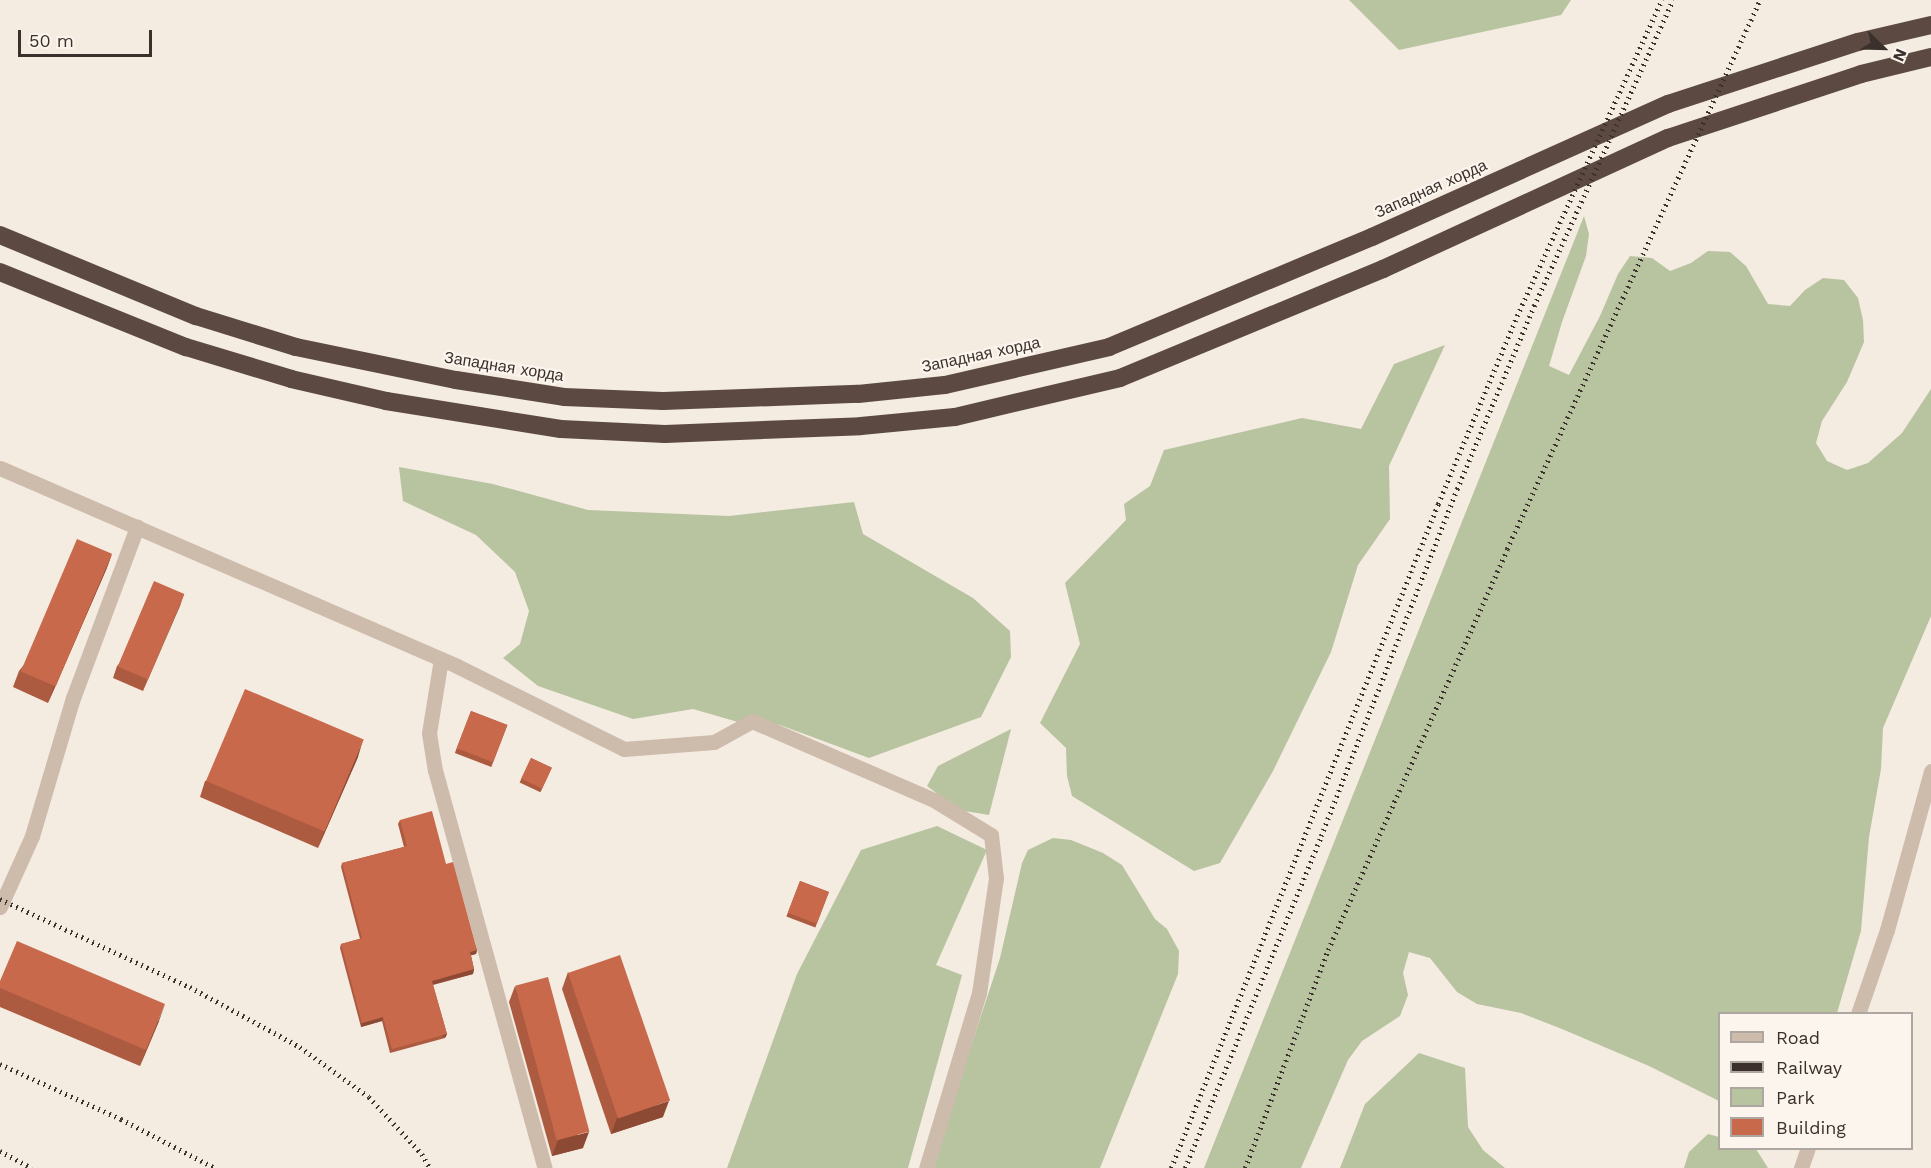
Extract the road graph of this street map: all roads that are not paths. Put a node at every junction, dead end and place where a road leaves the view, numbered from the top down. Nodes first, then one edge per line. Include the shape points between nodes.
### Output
1 (1931, 25) edge
2 (1931, 57) edge
3 (0, 235) edge
4 (0, 272) edge
5 (0, 468) edge
6 (137, 527) junction
7 (441, 659) junction
8 (1931, 771) edge
9 (0, 907) edge
10 (1859, 1012) edge
11 (1808, 1150) edge
12 (545, 1168) edge
13 (926, 1168) edge
14 (1801, 1168) edge

1 - 3 highway, Западная хорда via 1858,42 1668,104 1372,237 1109,347 945,385 858,394 663,401 564,397 389,368 296,347 196,316
2 - 4 highway via 1861,74 1668,138 1383,269 1120,378 955,417 861,426 665,434 561,429 386,401 291,379 186,347
5 - 6 street
6 - 7 street
6 - 9 street via 73,698 32,836
7 - 12 street via 429,733 435,770
7 - 13 street via 624,749 714,742 752,721 934,800 991,835 996,878 979,993
8 - 10 street via 1887,930
11 - 14 street

